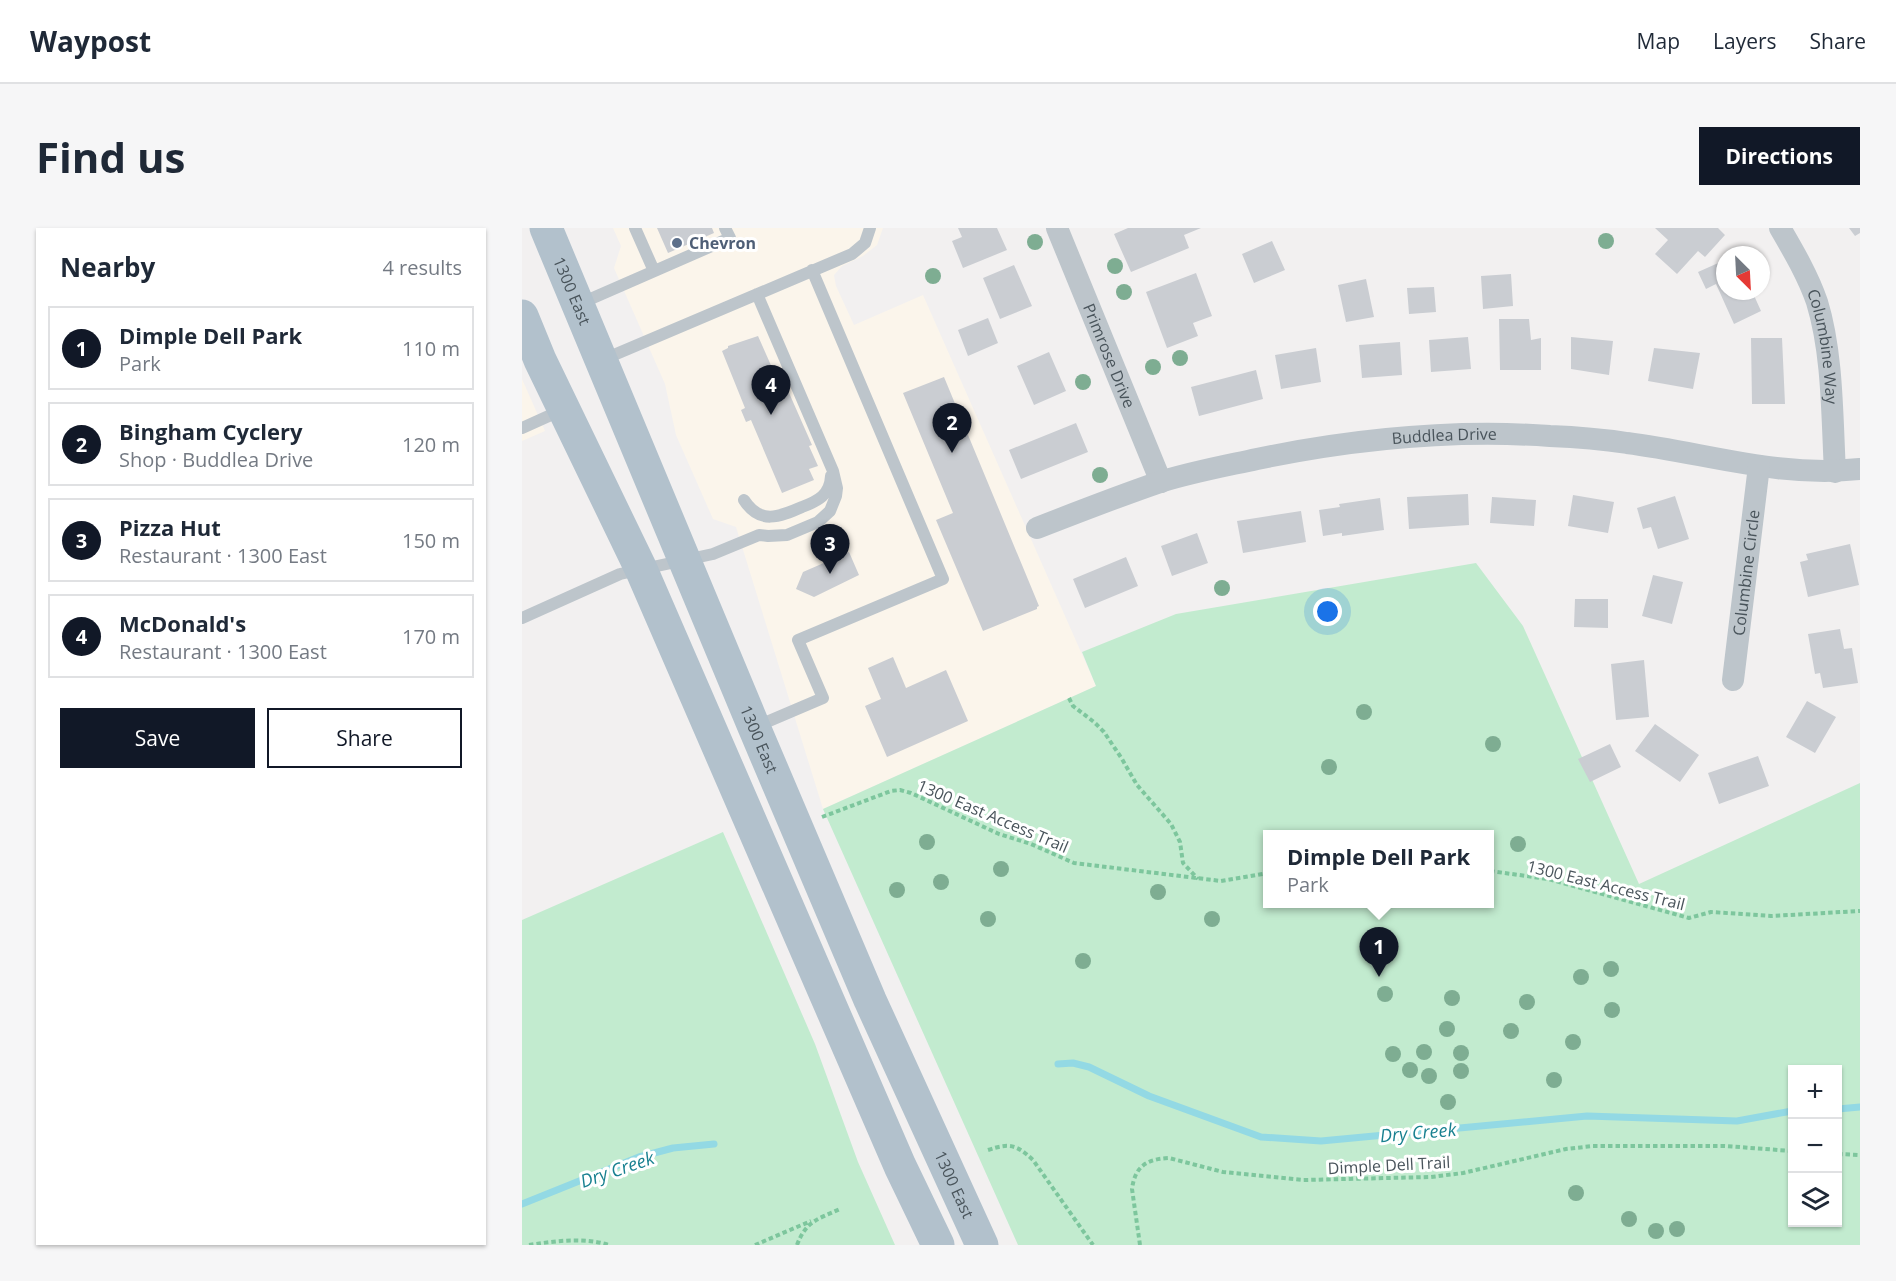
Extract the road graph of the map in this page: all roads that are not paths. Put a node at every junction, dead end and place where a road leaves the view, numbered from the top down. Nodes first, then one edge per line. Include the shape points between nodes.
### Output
1 (546, 228) edge
2 (635, 228) edge
3 (725, 228) edge
4 (870, 228) edge
5 (1058, 228) edge
6 (1780, 228) edge
7 (812, 270) junction
8 (654, 271) junction
9 (757, 294) junction
10 (578, 305) junction
11 (522, 316) edge
12 (601, 360) junction
13 (564, 409) junction
14 (522, 428) edge
15 (829, 463) junction
16 (1759, 466) junction
17 (1860, 469) edge
18 (1835, 472) junction
19 (1161, 482) junction
20 (744, 500) dead end
21 (1037, 528) dead end
22 (685, 560) junction
23 (641, 569) junction
24 (522, 618) edge
25 (1733, 680) dead end
26 (754, 727) junction
27 (938, 1245) edge
28 (981, 1245) edge

1 - 10 main road, 1300 East
2 - 8 lane
3 - 8 lane via 730,238
4 - 7 lane via 859,249
5 - 19 street, Primrose Drive
6 - 18 street, Columbine Way via 1817,302 1826,341
7 - 9 lane
7 - 26 lane via 943,579 798,640 823,698
8 - 10 lane
9 - 12 lane
9 - 15 lane
10 - 12 main road, 1300 East
11 - 13 main road
12 - 22 main road, 1300 East
13 - 14 lane
13 - 23 main road
15 - 20 lane via 829,488 819,500 768,517 754,512
15 - 22 lane via 836,496 825,518 788,535 759,534 713,554
16 - 18 street, Buddlea Drive
16 - 19 street, Buddlea Drive via 1627,443 1480,433 1405,436 1313,447
16 - 25 street, Columbine Circle
17 - 18 street, Buddlea Drive
19 - 21 street, Buddlea Drive
22 - 23 lane
22 - 26 main road, 1300 East
23 - 24 lane via 620,574
23 - 27 main road via 900,1166
26 - 28 main road, 1300 East via 870,1000

